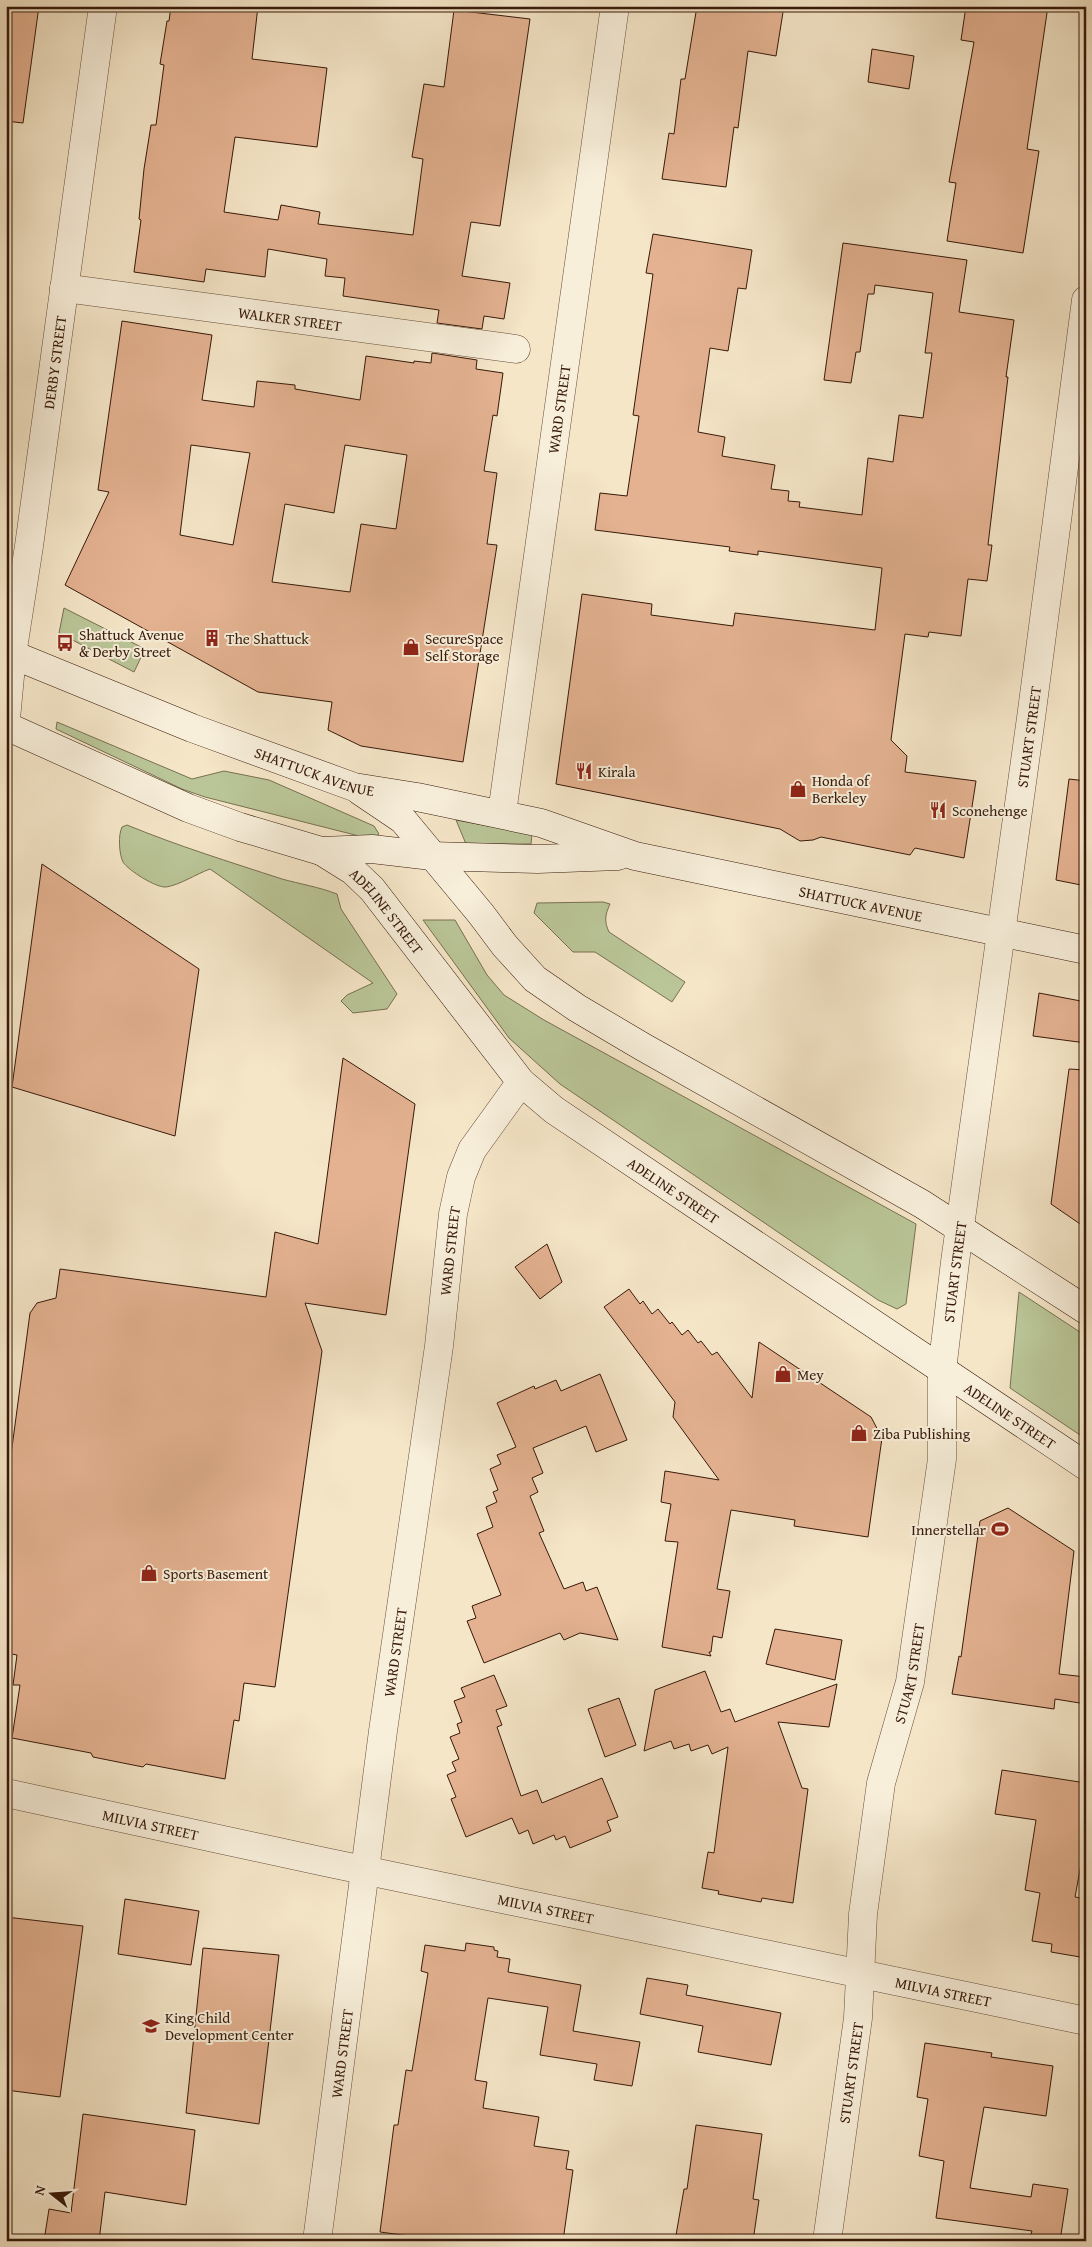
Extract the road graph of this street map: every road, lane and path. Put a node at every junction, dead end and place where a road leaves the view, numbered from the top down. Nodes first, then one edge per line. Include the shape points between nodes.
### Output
1 (103, 6) edge
2 (615, 6) edge
3 (64, 288) junction
4 (1086, 300) edge
5 (516, 349) dead end
6 (9, 654) edge
7 (6, 719) edge
8 (6, 726) edge
9 (354, 787) junction
10 (502, 814) junction
11 (321, 851) junction
12 (432, 856) junction
13 (635, 856) junction
14 (1000, 932) junction
15 (1086, 950) edge
16 (521, 1082) junction
17 (959, 1226) junction
18 (1086, 1310) edge
19 (942, 1370) junction
20 (1086, 1466) edge
21 (6, 1793) edge
22 (365, 1870) junction
23 (860, 1973) junction
24 (1086, 2021) edge
25 (317, 2241) edge
26 (827, 2241) edge

1 - 3 street, DERBY STREET
2 - 10 street, WARD STREET
3 - 5 street, WALKER STREET
3 - 6 street, DERBY STREET via 29,546
4 - 14 street, STUART STREET
6 - 7 street, DERBY STREET
6 - 9 street, SHATTUCK AVENUE via 192,728
8 - 11 street, SHATTUCK AVENUE via 188,808
9 - 10 street, SHATTUCK AVENUE
9 - 12 street via 403,820
10 - 13 street, SHATTUCK AVENUE via 541,823
11 - 12 street, SHATTUCK AVENUE via 372,849
11 - 16 street, ADELINE STREET via 353,871 372,889
12 - 13 street, SHATTUCK AVENUE via 538,859
12 - 17 street via 535,979 577,1008
13 - 14 street, SHATTUCK AVENUE
14 - 15 street, SHATTUCK AVENUE
14 - 17 street, STUART STREET
16 - 19 street, ADELINE STREET via 574,1124
16 - 22 street, WARD STREET via 472,1150 461,1177 453,1214 439,1346
17 - 18 street
17 - 19 street, STUART STREET
19 - 20 street, ADELINE STREET
19 - 23 street, STUART STREET via 942,1458 910,1682 881,1783 864,1914
21 - 22 street, MILVIA STREET
22 - 23 street, MILVIA STREET
22 - 25 street, WARD STREET
23 - 24 street, MILVIA STREET
23 - 26 street, STUART STREET via 858,2018

